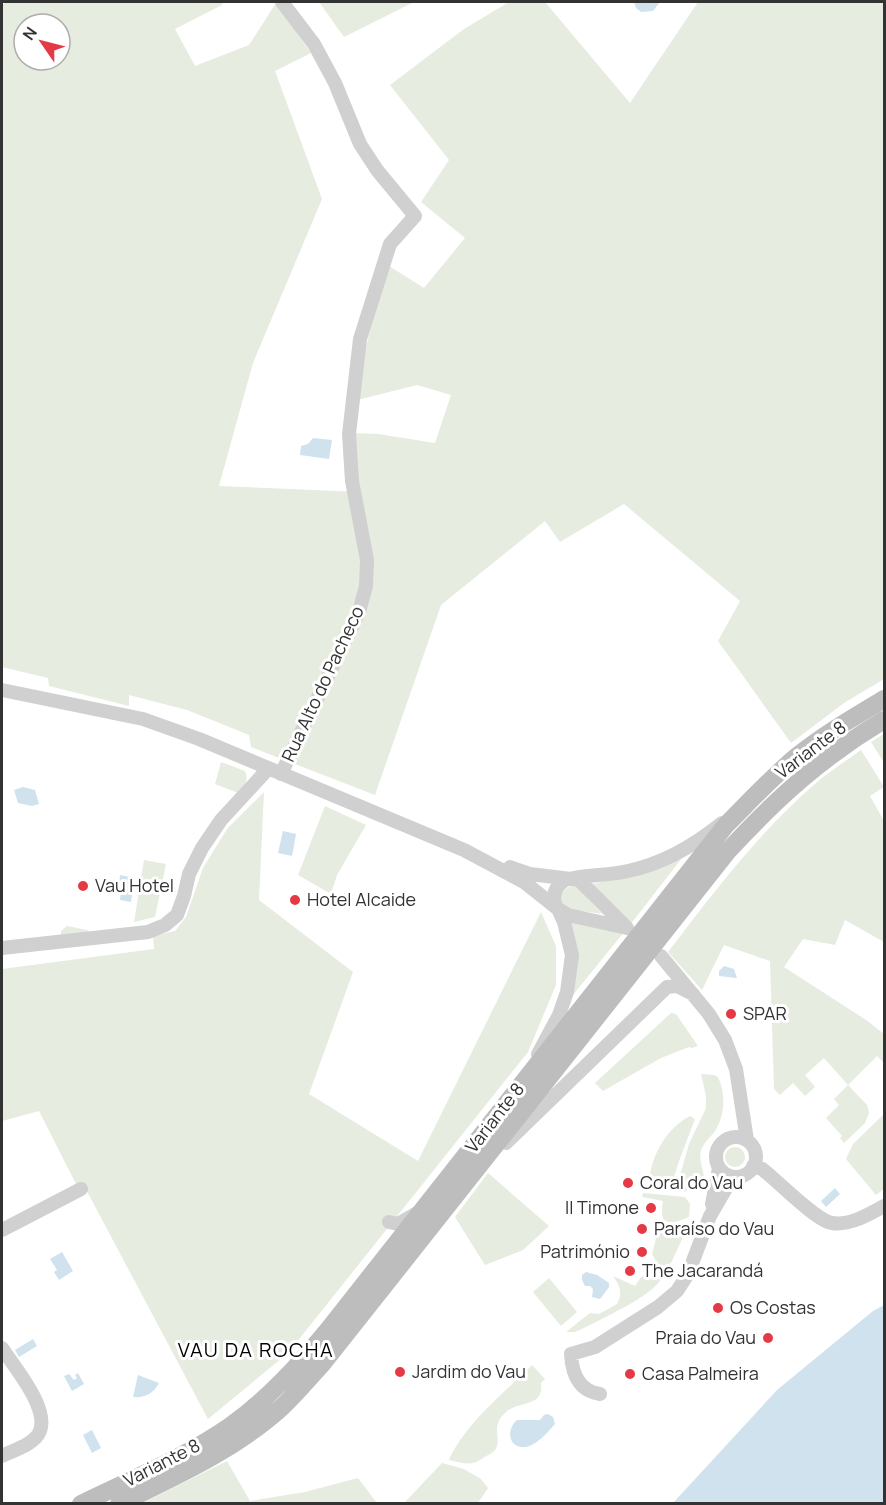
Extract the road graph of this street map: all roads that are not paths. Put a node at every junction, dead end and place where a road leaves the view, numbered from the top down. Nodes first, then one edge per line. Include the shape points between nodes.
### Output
1 (282, 2) edge
2 (2, 690) edge
3 (885, 699) edge
4 (885, 720) edge
5 (274, 771) junction
6 (759, 791) junction
7 (479, 857) junction
8 (572, 879) junction
9 (557, 908) junction
10 (2, 948) edge
11 (659, 994) junction
12 (693, 994) junction
13 (741, 1104) junction
14 (494, 1120) junction
15 (747, 1140) junction
16 (722, 1142) junction
17 (753, 1166) junction
18 (719, 1168) junction
19 (741, 1176) junction
20 (471, 1177) junction
21 (81, 1189) dead end
22 (885, 1206) edge
23 (710, 1216) junction
24 (2, 1230) edge
25 (2, 1348) edge
26 (600, 1394) dead end
27 (2, 1456) edge
28 (81, 1503) edge
29 (119, 1503) edge

1 - 5 street, Rua Alto do Pacheco via 314,44 360,144 415,216 390,244 360,339 354,384 349,434 352,481 367,560 366,586 358,612
2 - 5 street via 143,719
3 - 6 main road, Variante 8 via 796,757
4 - 20 main road, Variante 8 via 847,742 801,778 728,851
5 - 7 street
5 - 10 street via 221,820 189,874 177,915 165,925 147,932
6 - 8 street via 720,825 669,856 630,871
6 - 14 main road, Variante 8 via 705,851
7 - 8 street via 530,874
7 - 9 street via 524,882
8 - 9 street via 556,888
8 - 9 street via 584,883 627,928 568,915
9 - 14 street via 572,955 567,992 535,1060
11 - 12 street via 667,987 677,986
11 - 12 street via 668,974 661,956
11 - 20 street
12 - 13 street via 725,1040 736,1069
13 - 15 street
13 - 16 street
14 - 28 main road, Variante 8 via 300,1364 254,1407 199,1445
15 - 16 street via 732,1137
15 - 17 street via 756,1155
16 - 18 street via 716,1156
17 - 19 street
17 - 22 street via 829,1223 866,1216
18 - 19 street via 728,1176
18 - 23 street
19 - 23 street via 728,1185
20 - 29 main road, Variante 8 via 323,1363 282,1406 211,1458
21 - 24 street
23 - 26 street via 688,1274 667,1301 595,1347 571,1354 572,1368 584,1389
25 - 27 street via 42,1416 40,1432 28,1444

